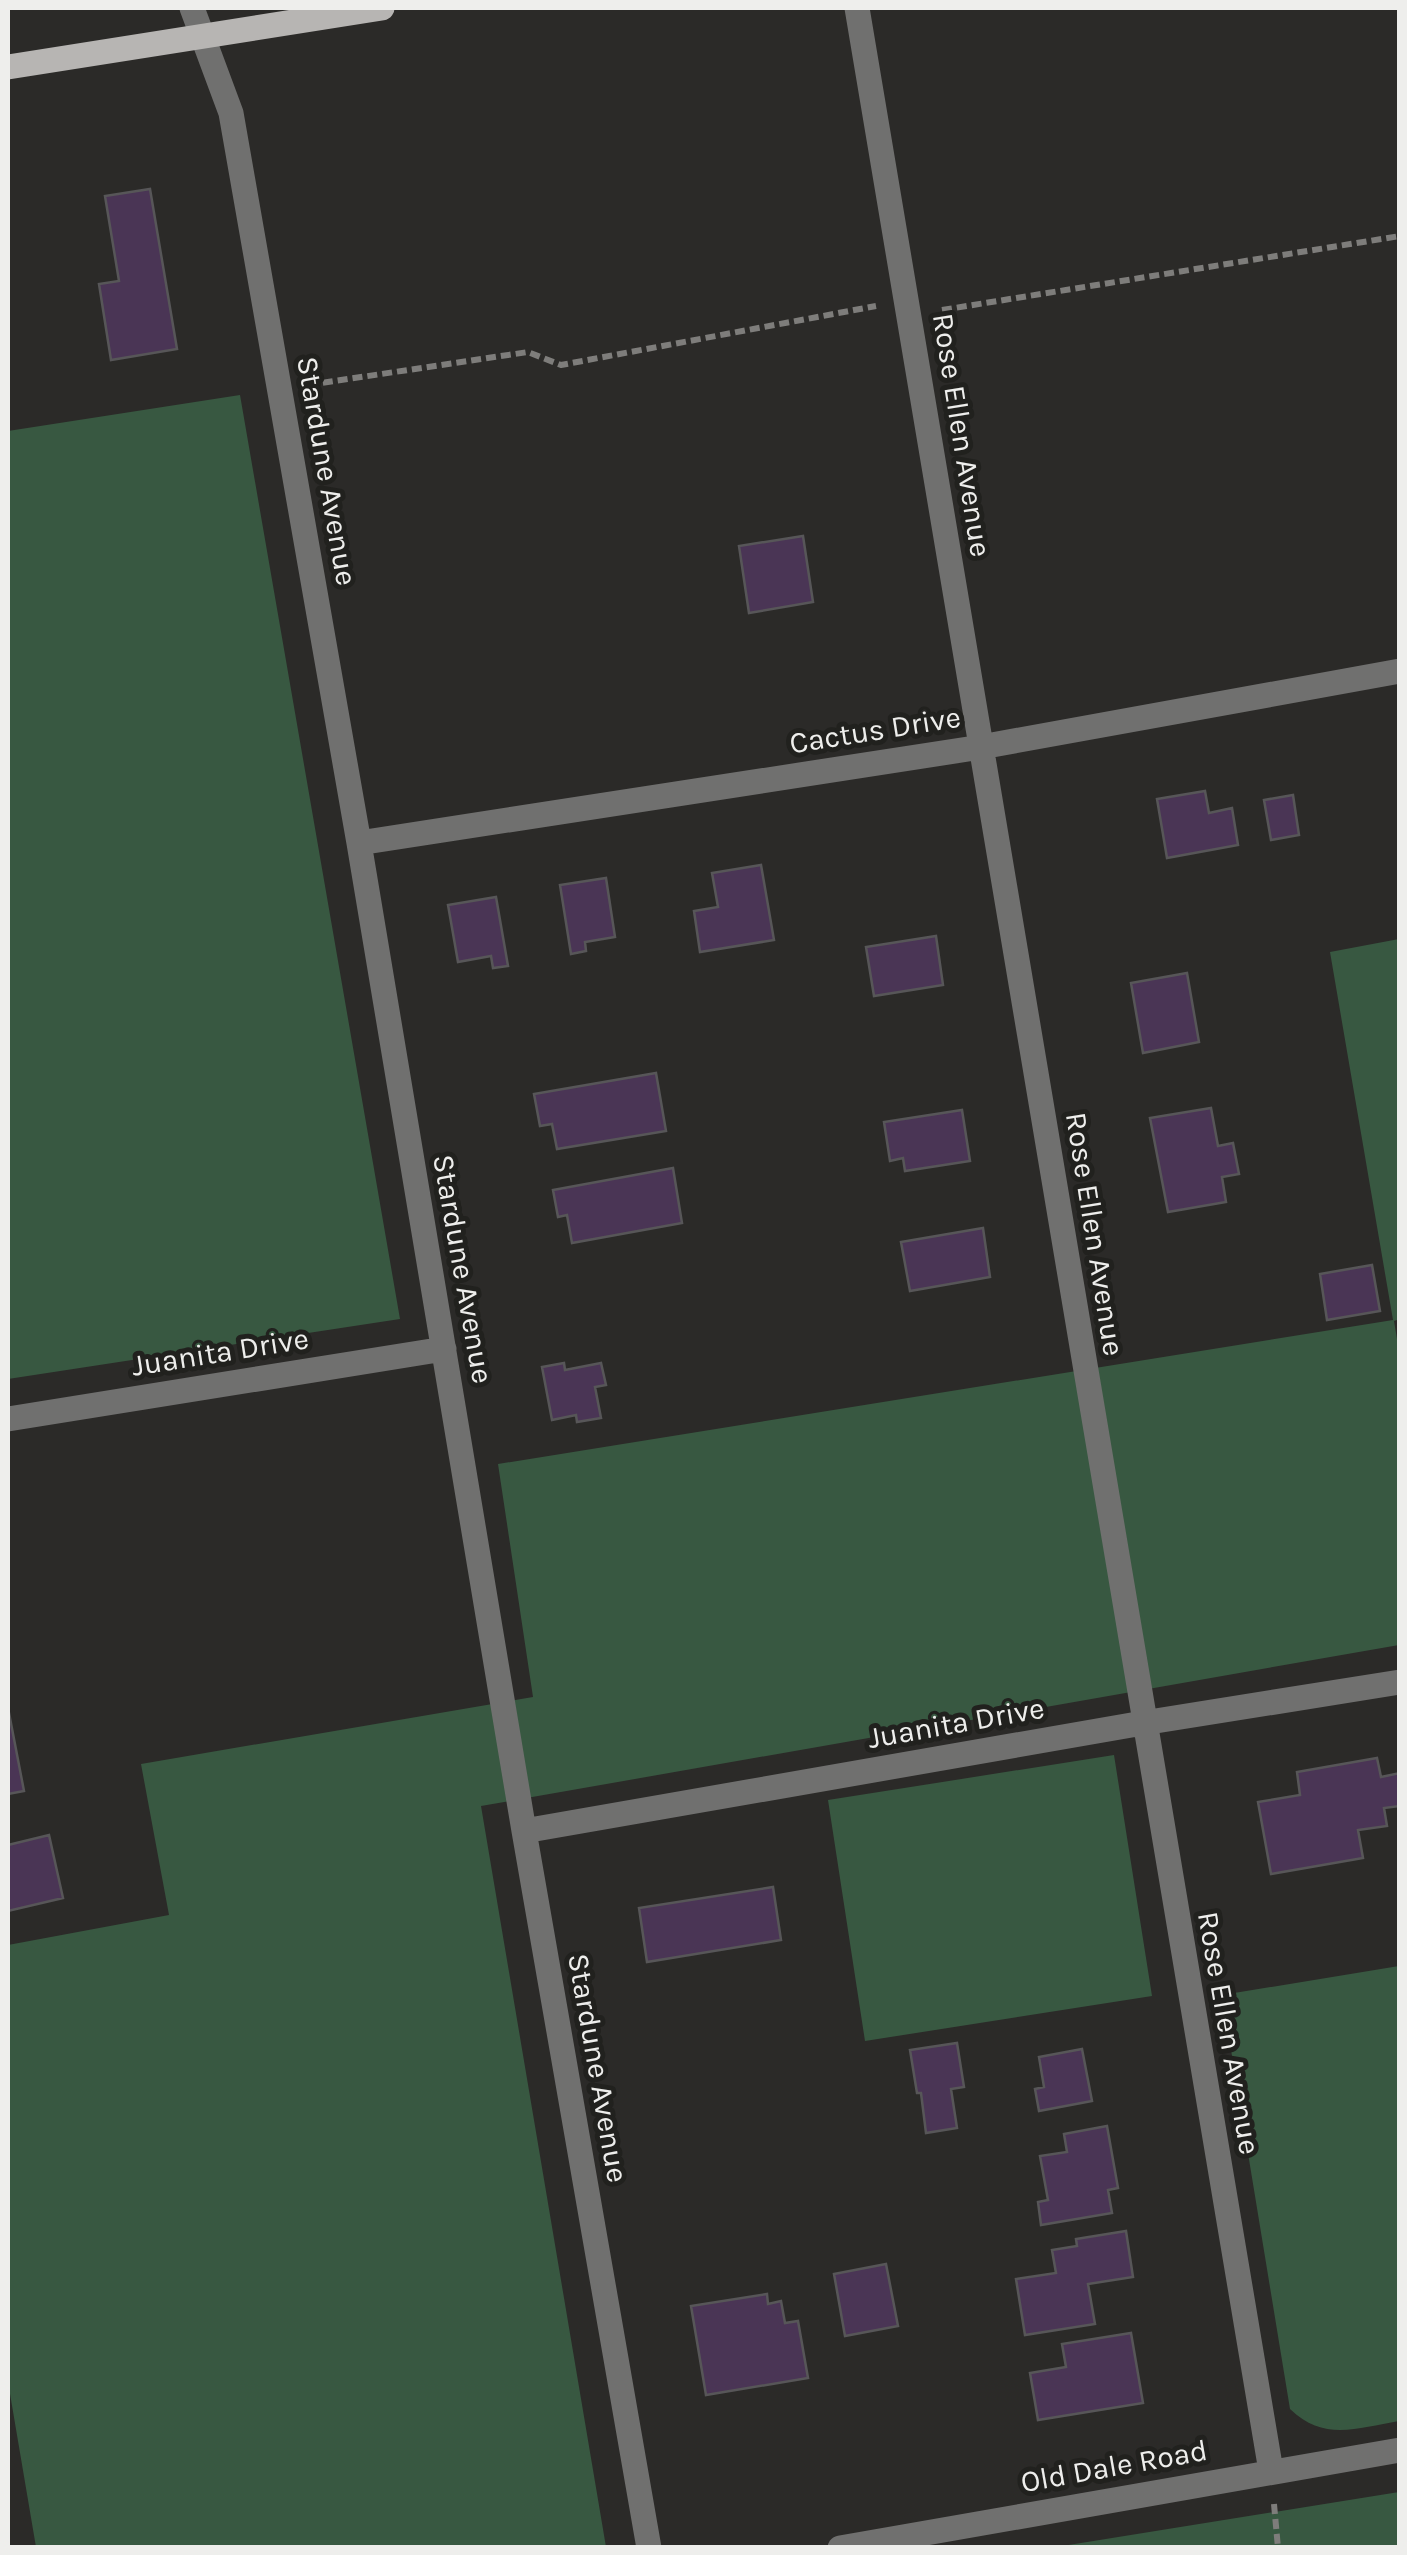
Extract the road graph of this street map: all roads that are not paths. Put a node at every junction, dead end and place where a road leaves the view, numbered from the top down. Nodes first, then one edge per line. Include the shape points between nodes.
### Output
1 (192, 8) edge
2 (382, 8) edge
3 (857, 8) edge
4 (201, 36) junction
5 (8, 67) edge
6 (1400, 670) edge
7 (981, 747) junction
8 (359, 843) junction
9 (444, 1349) junction
10 (8, 1419) edge
11 (1400, 1682) edge
12 (1144, 1724) junction
13 (524, 1831) junction
14 (1400, 2450) edge
15 (1270, 2471) junction
16 (648, 2548) edge
17 (840, 2548) edge

1 - 4 street, Stardune Avenue
2 - 4 main road
3 - 7 street, Rose Ellen Avenue
4 - 5 main road
4 - 8 street, Stardune Avenue via 231,113
6 - 7 street, Cactus Drive
7 - 8 street, Cactus Drive
7 - 12 street, Rose Ellen Avenue
8 - 9 street, Stardune Avenue
9 - 10 street, Juanita Drive
9 - 13 street, Stardune Avenue
11 - 12 street, Juanita Drive
12 - 13 street, Juanita Drive
12 - 15 street, Rose Ellen Avenue
13 - 16 street, Stardune Avenue
14 - 15 street, Old Dale Road
15 - 17 street, Old Dale Road

